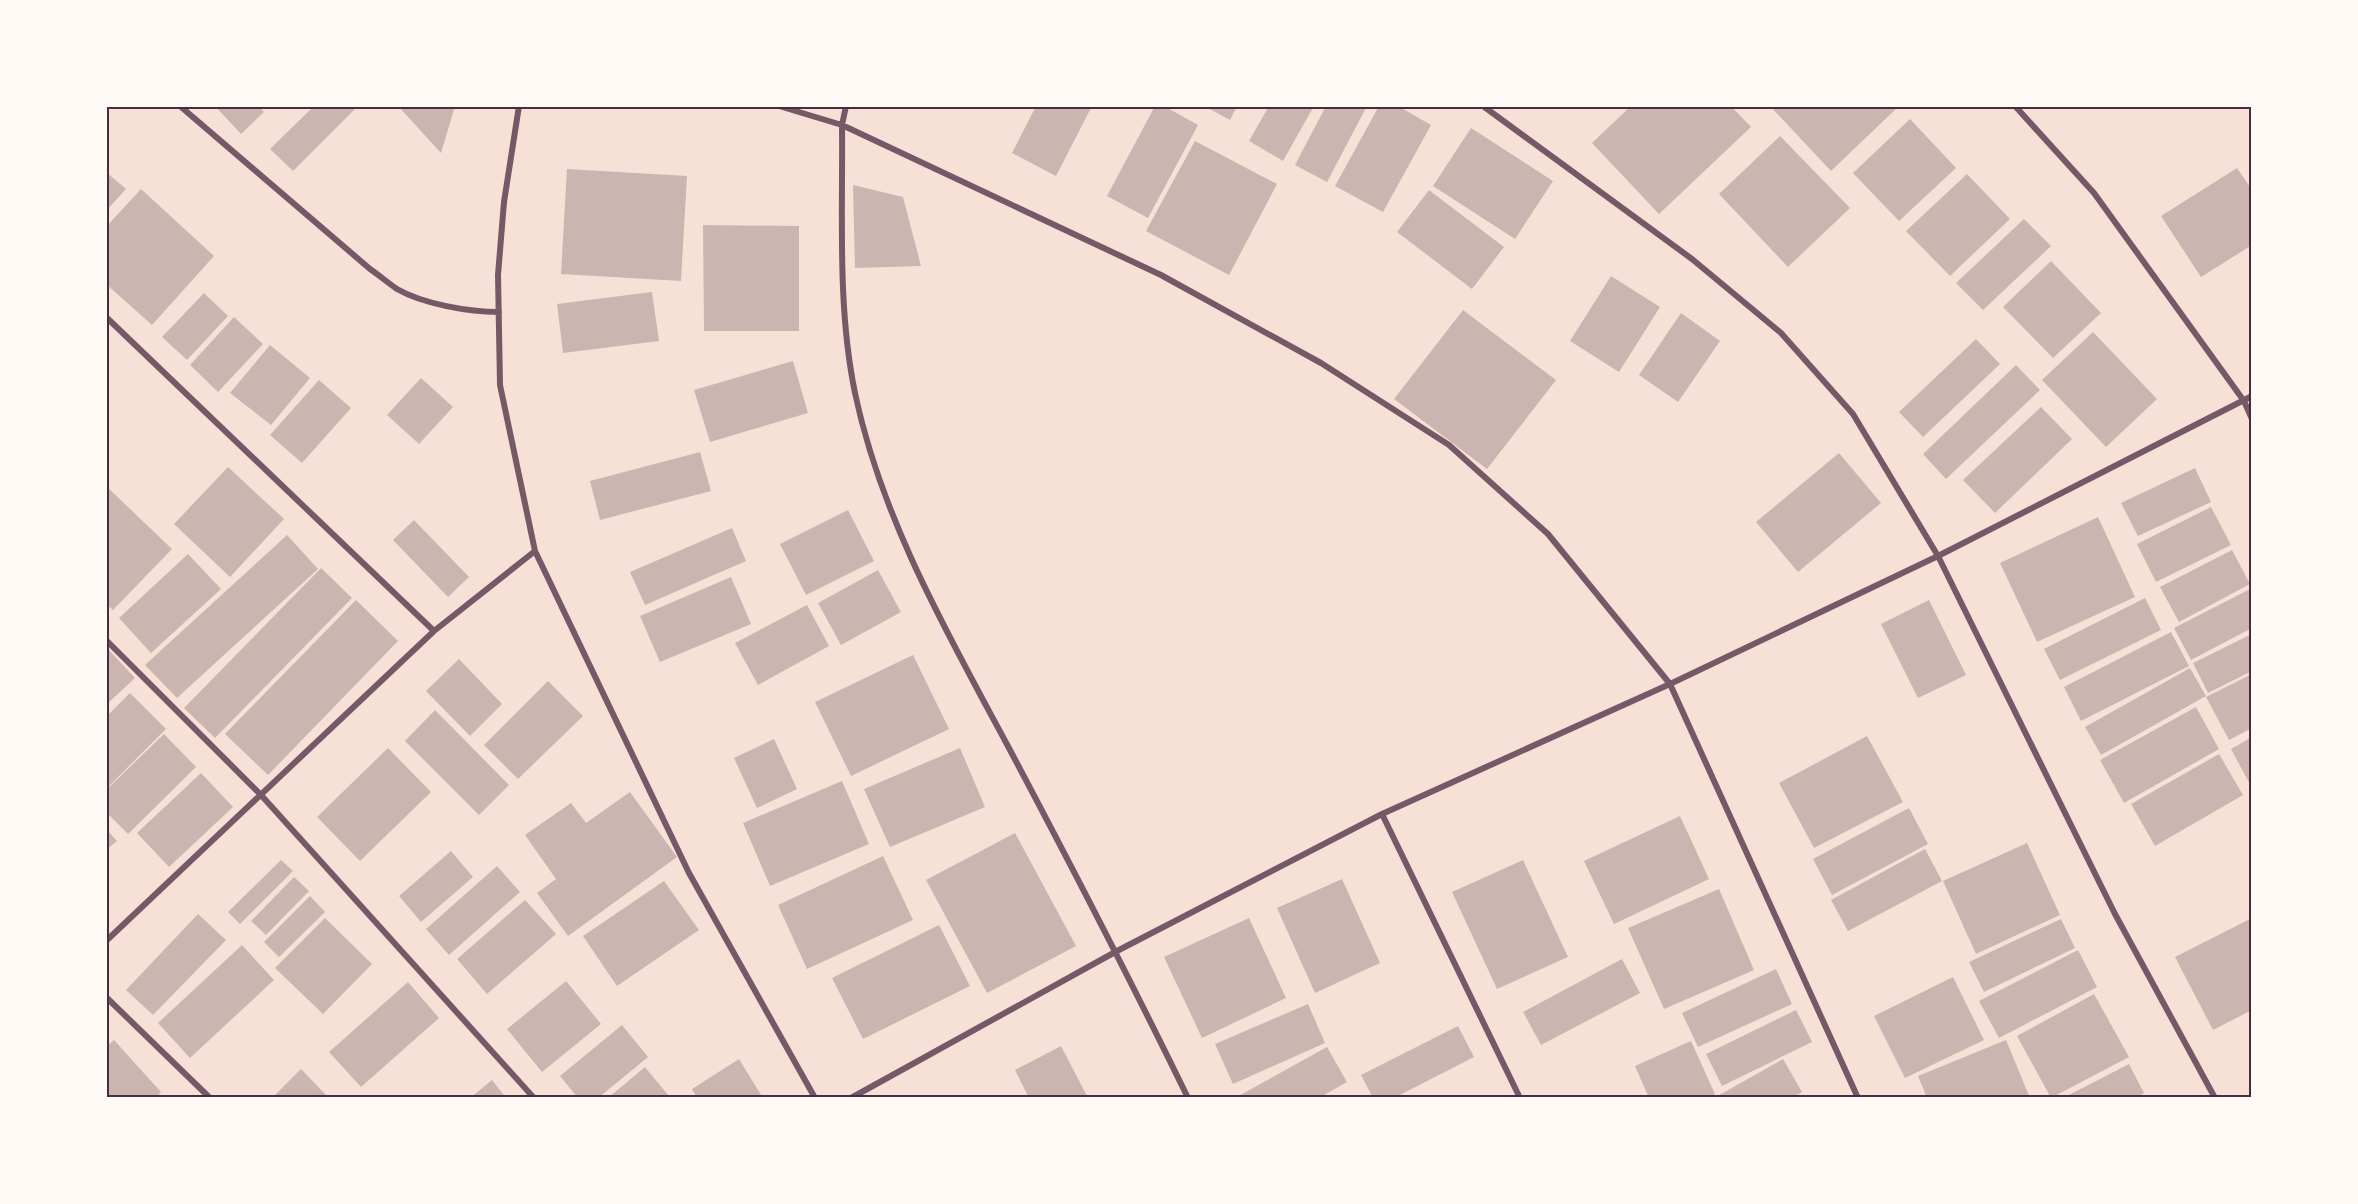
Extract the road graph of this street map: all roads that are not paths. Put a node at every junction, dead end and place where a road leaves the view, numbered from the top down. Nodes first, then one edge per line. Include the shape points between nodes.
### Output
1 (180, 106) edge
2 (519, 106) edge
3 (779, 106) edge
4 (846, 106) edge
5 (1483, 106) edge
6 (2015, 106) edge
7 (842, 125) junction
8 (499, 312) junction
9 (106, 316) edge
10 (2252, 396) edge
11 (2244, 401) junction
12 (2252, 419) edge
13 (535, 551) junction
14 (1938, 556) junction
15 (434, 631) junction
16 (106, 640) edge
17 (1670, 684) junction
18 (261, 795) junction
19 (1382, 814) junction
20 (106, 942) edge
21 (1117, 951) junction
22 (106, 997) edge
23 (210, 1098) edge
24 (534, 1098) edge
25 (815, 1098) edge
26 (851, 1098) edge
27 (1188, 1098) edge
28 (1520, 1098) edge
29 (1858, 1098) edge
30 (2215, 1098) edge

1 - 8 street via 399,290 473,312
2 - 8 street via 504,202
3 - 7 street
4 - 7 street
5 - 14 street via 1692,259 1781,333 1853,414
6 - 11 street via 2094,194
7 - 17 street via 1161,275 1321,363 1449,445 1548,534
7 - 21 street via 844,314 855,394 879,479 928,596
8 - 13 street via 500,385
9 - 15 street
10 - 11 street
11 - 12 street
11 - 14 street
13 - 15 street
13 - 25 street via 689,873
14 - 17 street
14 - 30 street via 2115,914
15 - 18 street
16 - 18 street
17 - 19 street
17 - 29 street
18 - 20 street
18 - 24 street
19 - 21 street
19 - 28 street
21 - 26 street
21 - 27 street
22 - 23 street

